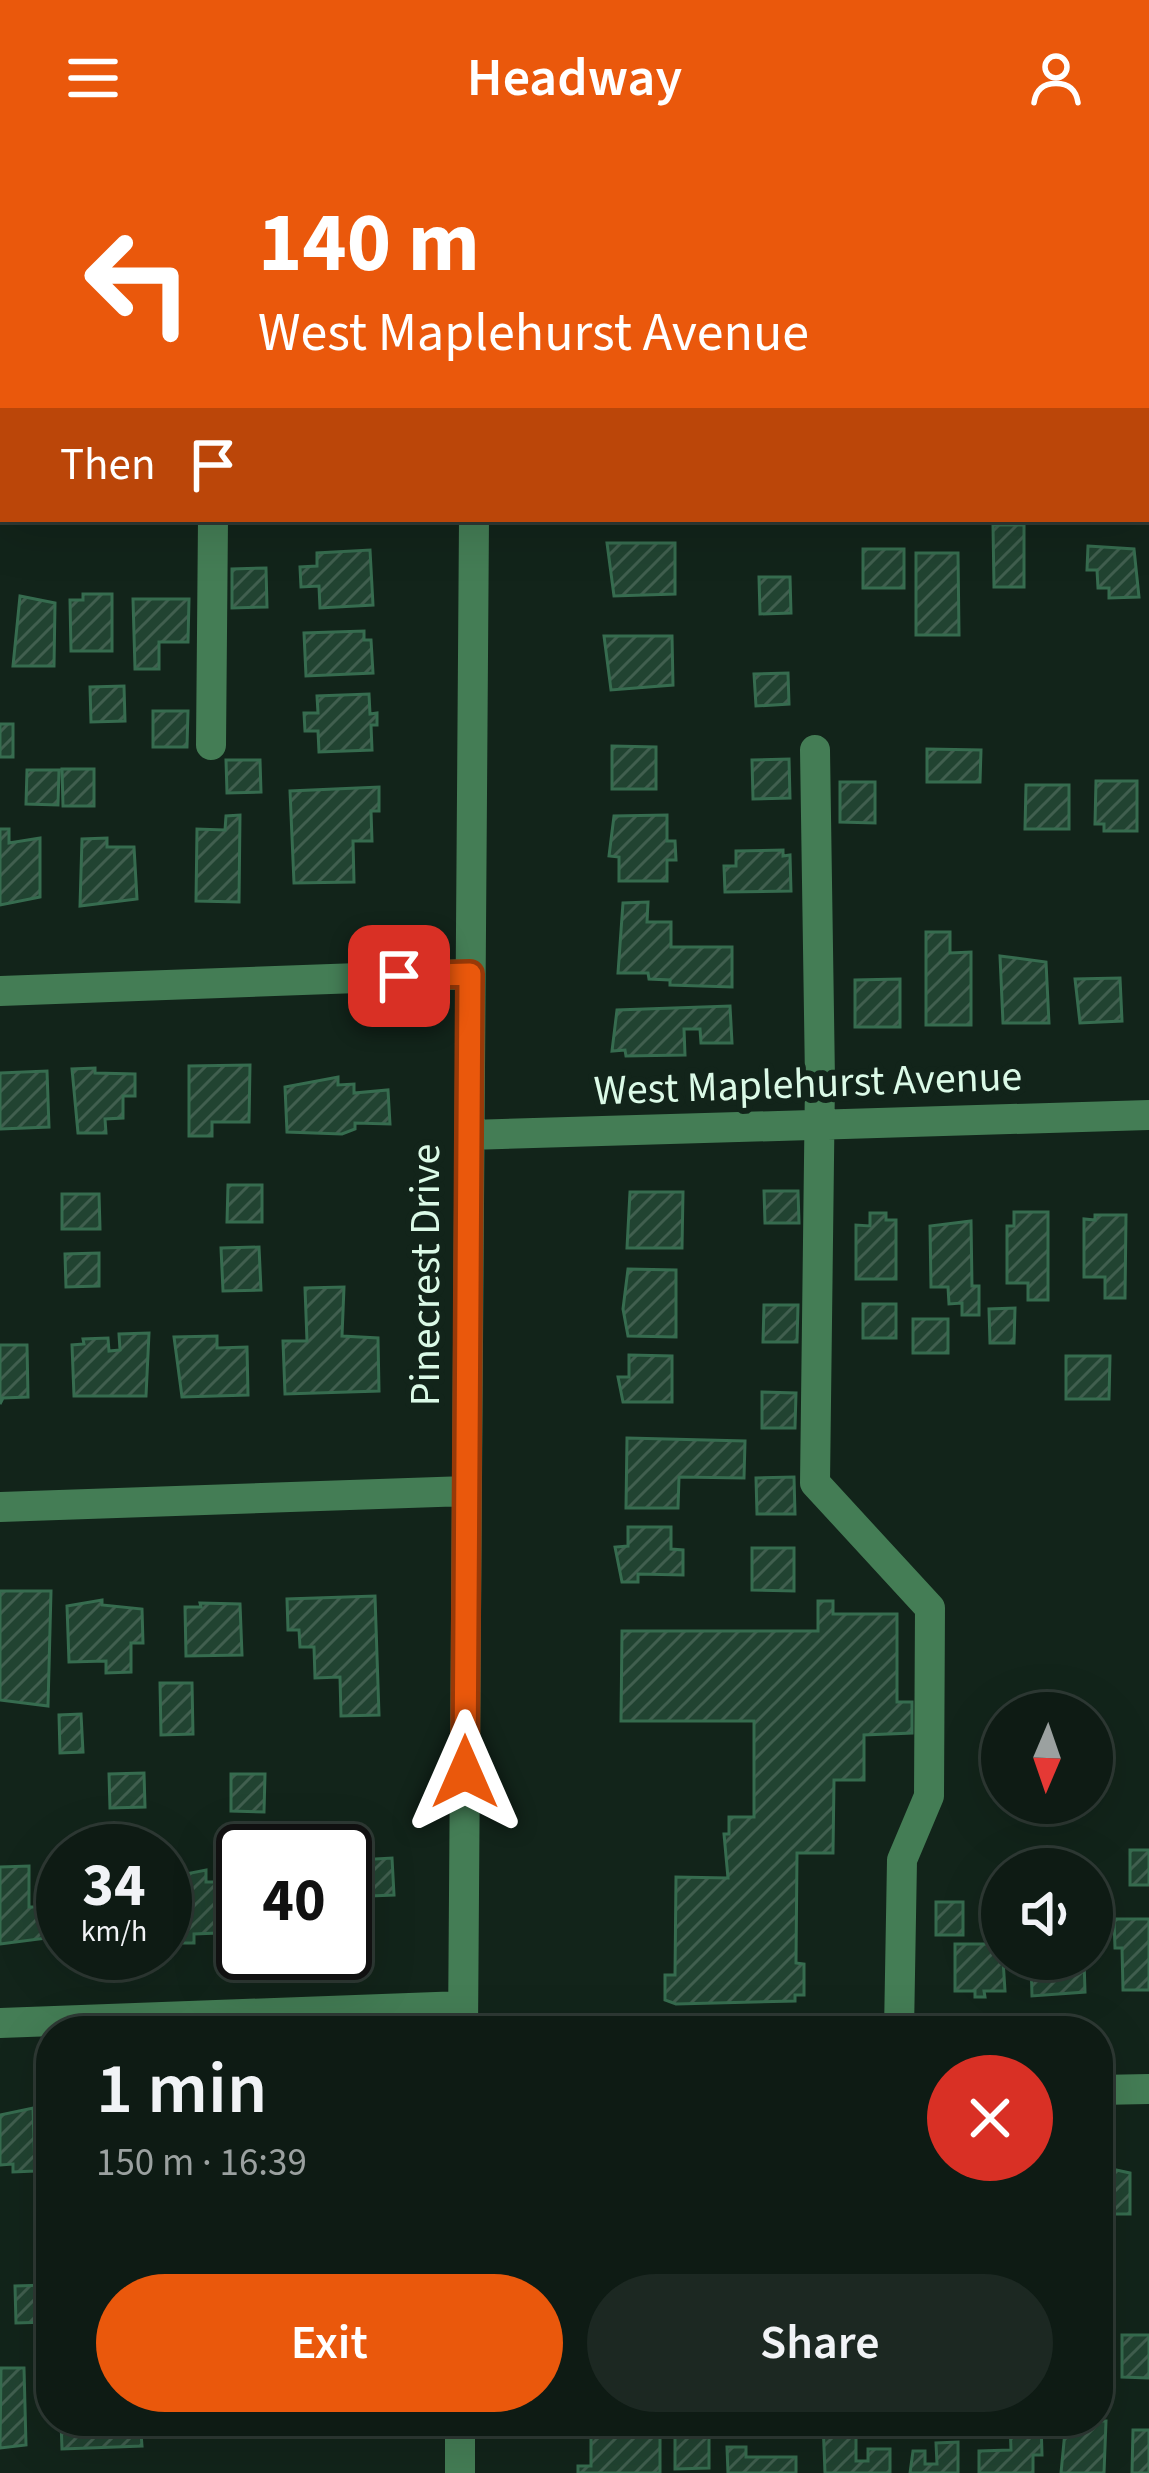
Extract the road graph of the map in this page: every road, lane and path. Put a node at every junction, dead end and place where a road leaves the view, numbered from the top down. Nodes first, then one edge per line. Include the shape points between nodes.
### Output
1 (213, 522) edge
2 (474, 522) edge
3 (211, 746) dead end
4 (815, 750) dead end
5 (470, 974) junction
6 (0, 991) edge
7 (1149, 1115) edge
8 (820, 1126) junction
9 (469, 1135) junction
10 (467, 1491) junction
11 (0, 1507) edge
12 (463, 2016) edge
13 (899, 2016) edge
14 (0, 2023) edge
15 (36, 2023) edge
16 (1149, 2089) edge
17 (1113, 2090) edge
18 (460, 2436) edge
19 (460, 2473) edge

1 - 3 street
2 - 5 street, Pinecrest Drive
4 - 8 street
5 - 6 street
5 - 9 street, Pinecrest Drive
7 - 8 street, West Maplehurst Avenue
8 - 9 street, West Maplehurst Avenue
8 - 13 street via 815,1483 930,1608 929,1796 902,1860
9 - 10 street, Pinecrest Drive
10 - 11 street
10 - 12 street, Pinecrest Drive
14 - 15 street
16 - 17 street
18 - 19 street

